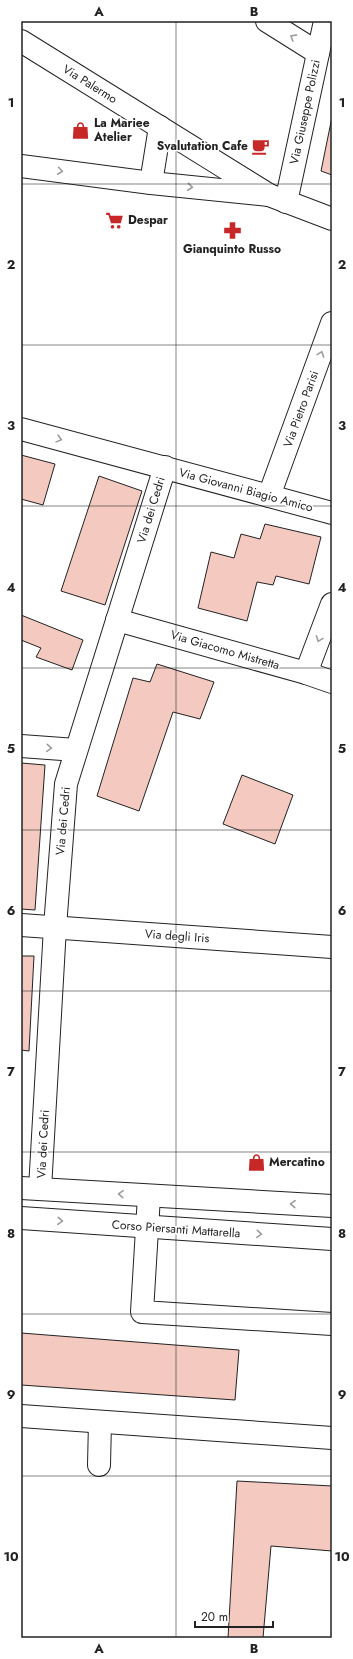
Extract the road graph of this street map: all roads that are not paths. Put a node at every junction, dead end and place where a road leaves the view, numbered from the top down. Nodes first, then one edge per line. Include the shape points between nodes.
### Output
1 (268, 21) edge
2 (325, 21) edge
3 (21, 41) edge
4 (318, 53) junction
5 (160, 127) junction
6 (21, 166) edge
7 (151, 183) junction
8 (277, 199) junction
9 (332, 219) edge
10 (332, 323) edge
11 (21, 428) edge
12 (165, 468) junction
13 (269, 496) junction
14 (332, 513) edge
15 (332, 604) edge
16 (117, 620) junction
17 (306, 673) junction
18 (332, 682) edge
19 (21, 746) edge
20 (76, 750) junction
21 (21, 925) edge
22 (54, 927) junction
23 (332, 947) edge
24 (31, 1188) edge
25 (149, 1196) junction
26 (332, 1206) edge
27 (21, 1218) edge
28 (147, 1227) junction
29 (332, 1239) edge
30 (332, 1324) edge
31 (21, 1416) edge
32 (100, 1422) junction
33 (332, 1438) edge
34 (99, 1465) dead end

4 -> 1 street
2 - 4 street, Via Giuseppe Polizzi
3 - 5 street, Via Palermo
4 - 8 street, Via Giuseppe Polizzi
5 - 7 street
5 - 8 street, Via Palermo
6 -> 7 street
7 -> 8 street
8 - 9 street
13 -> 10 street, Via Pietro Parisi
11 -> 12 street, Via Giovanni Biagio Amico
12 - 13 street, Via Giovanni Biagio Amico
12 - 16 street, Via dei Cedri
13 - 14 street, Via Giovanni Biagio Amico
15 -> 17 street
16 - 17 street, Via Giacomo Mistretta
16 - 20 street, Via dei Cedri
17 - 18 street, Via Giacomo Mistretta
19 -> 20 street
20 - 22 street, Via dei Cedri via 66,784
21 - 22 street, Via degli Iris
22 - 23 street, Via degli Iris
22 - 24 street, Via dei Cedri
25 -> 24 street
26 -> 25 street
25 - 28 street
27 -> 28 street, Corso Piersanti Mattarella
28 -> 29 street, Corso Piersanti Mattarella
28 - 30 street via 142,1312
31 - 32 street
32 - 33 street
32 - 34 street

